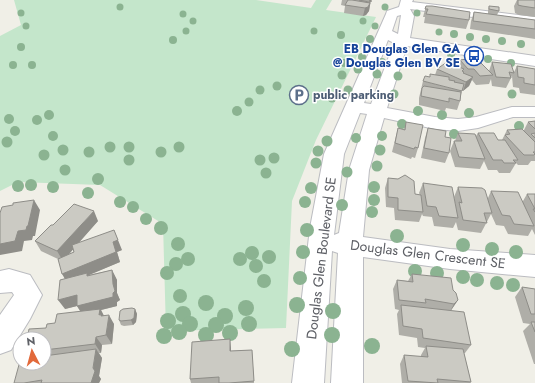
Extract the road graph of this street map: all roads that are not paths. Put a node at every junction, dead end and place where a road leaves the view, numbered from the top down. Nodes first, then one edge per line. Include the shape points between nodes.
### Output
1 (406, 5) edge
2 (535, 21) edge
3 (397, 34) junction
4 (535, 50) edge
5 (535, 61) edge
6 (353, 106) junction
7 (377, 111) junction
8 (535, 112) edge
9 (321, 241) junction
10 (351, 244) junction
11 (535, 266) edge
12 (0, 282) edge
13 (0, 340) edge
14 (308, 383) edge
15 (347, 383) edge

1 - 2 street
1 - 3 street, Douglas Glen Boulevard SE via 408,16
1 - 3 street, Douglas Glen Boulevard SE via 392,14
3 - 4 street
3 - 5 street
3 - 6 street, Douglas Glen Boulevard SE
3 - 7 street, Douglas Glen Boulevard SE
6 - 7 street
6 - 9 street, Douglas Glen Boulevard SE via 334,154
7 - 8 street via 458,125 512,112
7 - 10 street, Douglas Glen Boulevard SE via 358,170
9 - 10 street, Douglas Glen Crescent SE
9 - 14 street, Douglas Glen Boulevard SE
10 - 11 street, Douglas Glen Crescent SE via 450,259
10 - 15 street, Douglas Glen Boulevard SE
12 - 13 street via 9,280 22,283 28,295

